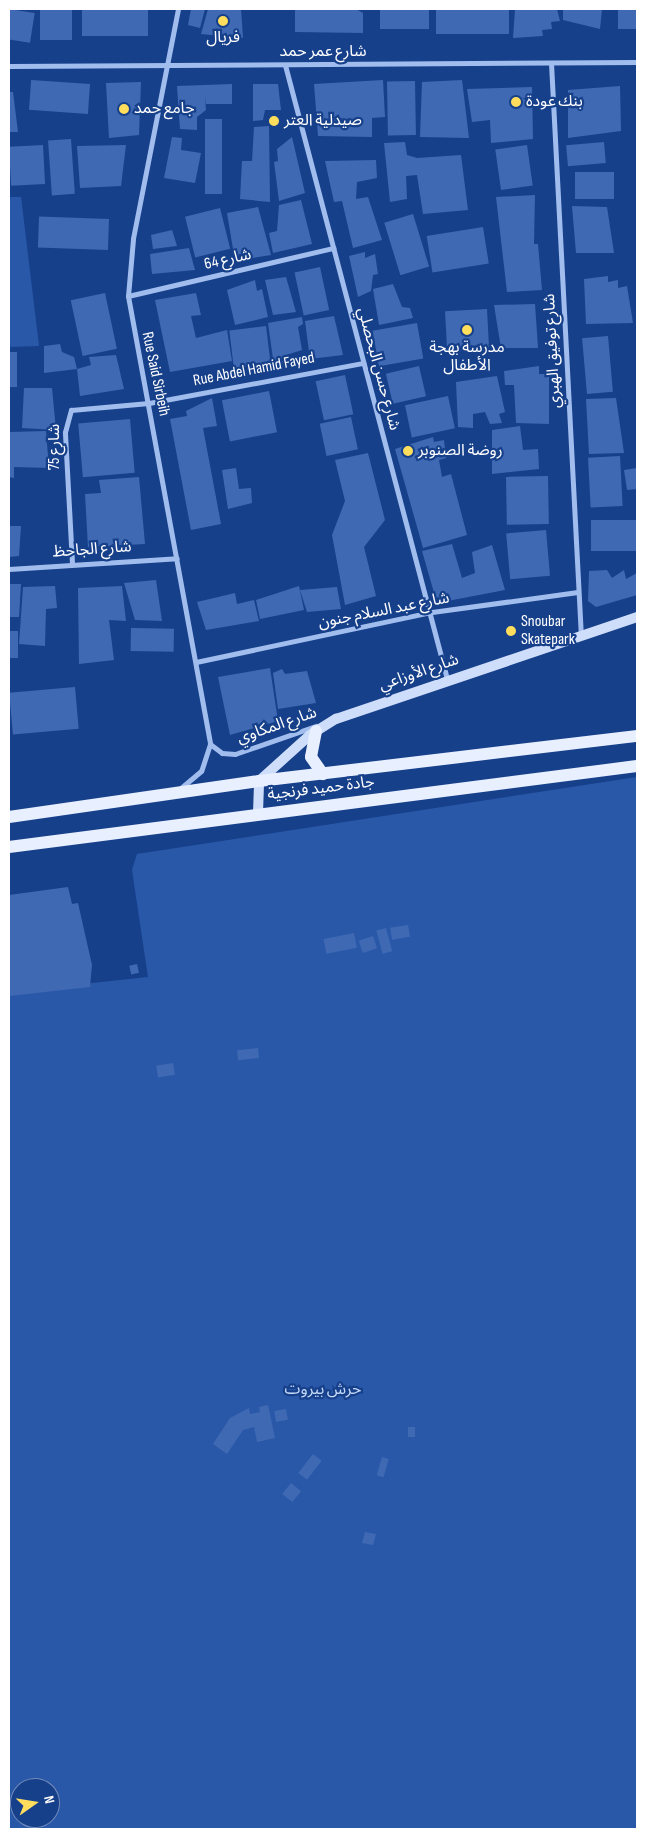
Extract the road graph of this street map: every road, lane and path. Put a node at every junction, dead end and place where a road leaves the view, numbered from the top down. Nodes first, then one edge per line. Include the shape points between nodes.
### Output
1 (178, 9) edge
2 (637, 62) edge
3 (550, 63) junction
4 (285, 65) junction
5 (9, 66) edge
6 (169, 66) junction
7 (333, 248) junction
8 (128, 296) junction
9 (363, 363) junction
10 (150, 403) junction
11 (177, 558) junction
12 (72, 564) junction
13 (9, 569) edge
14 (578, 592) junction
15 (432, 612) junction
16 (637, 616) edge
17 (581, 637) junction
18 (196, 662) junction
19 (447, 678) junction
20 (336, 719) junction
21 (316, 731) junction
22 (637, 736) edge
23 (210, 744) junction
24 (637, 766) edge
25 (324, 774) junction
26 (259, 781) junction
27 (169, 793) junction
28 (258, 813) junction
29 (9, 817) edge
30 (9, 847) edge

1 - 6 street, Rue Said Sirbeih
2 - 3 street, شارع عمر حمد
3 - 4 street, شارع عمر حمد
3 - 14 street, شارع توفيق الهبري
4 - 6 street, شارع عمر حمد
4 - 7 street, شارع حسن البحصلي
5 - 6 street, شارع عمر حمد
6 - 8 street, Rue Said Sirbeih via 133,238
7 - 8 street, شارع 64
7 - 9 street, شارع حسن البحصلي
8 - 10 street, Rue Said Sirbeih
9 - 10 street, Rue Abdel Hamid Fayed
9 - 15 street, شارع حسن البحصلي
10 - 11 street, Rue Said Sirbeih
10 - 12 street, شارع 75 via 85,408 68,414
11 - 12 street, شارع الجاحظ
11 - 18 street, Rue Said Sirbeih
12 - 13 street, شارع الجاحظ
14 - 15 street, شارع عبد السلام جنون
14 - 17 street, شارع توفيق الهبري
15 - 18 street, شارع عبد السلام جنون
15 - 19 street, شارع حسن البحصلي
16 - 17 street, شارع الأوزاعي
17 - 19 street, شارع الأوزاعي
18 - 23 street, Rue Said Sirbeih
19 - 20 street, شارع الأوزاعي
20 - 21 street, شارع الأوزاعي
20 - 23 street, شارع المكاوي via 235,754 222,753
21 - 25 main road via 310,757
21 - 26 street, شارع الأوزاعي
22 - 25 main road, جادة حميد فرنجية
23 - 27 street via 205,765 196,778
24 - 28 main road, جادة حميد فرنجية
25 - 26 main road, جادة حميد فرنجية
26 - 27 main road, جادة حميد فرنجية
26 - 28 street
27 - 29 main road, جادة حميد فرنجية
28 - 30 main road, جادة حميد فرنجية

